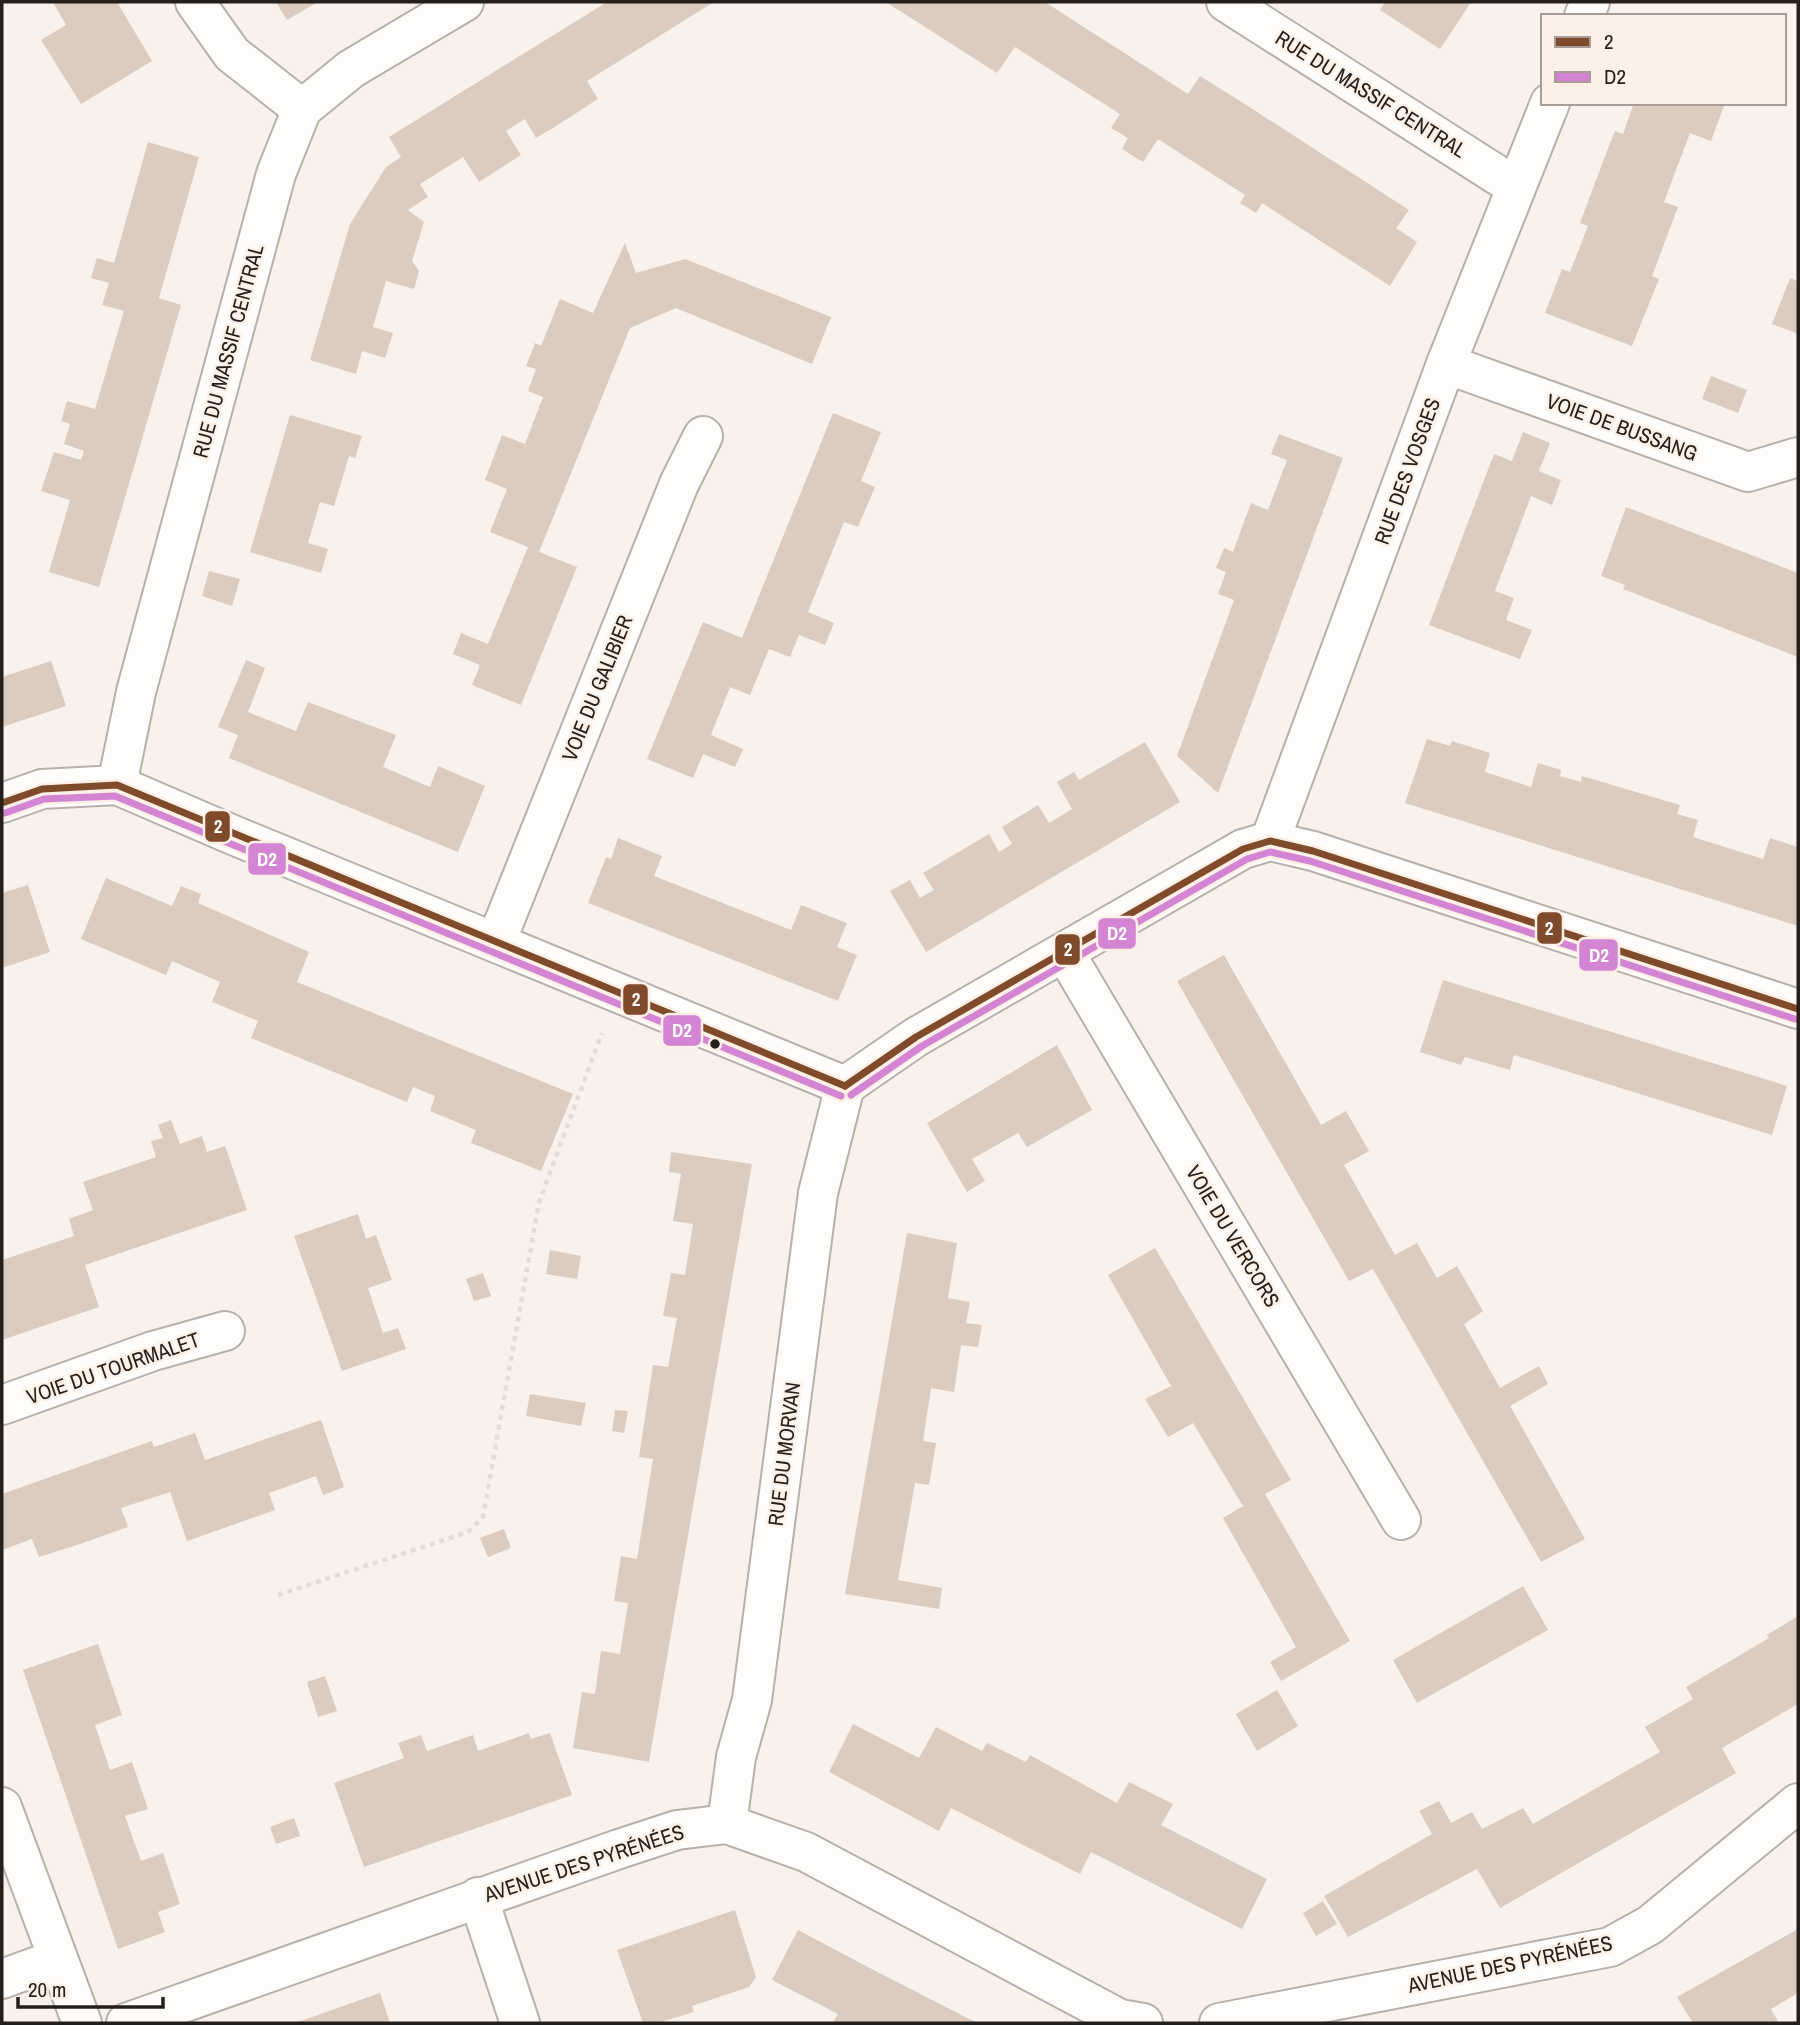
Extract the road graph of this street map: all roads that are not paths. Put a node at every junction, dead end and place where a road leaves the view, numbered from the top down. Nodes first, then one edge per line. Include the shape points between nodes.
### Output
1 (195, 2) edge
2 (464, 2) edge
3 (1226, 2) edge
4 (1549, 105) edge
5 (302, 109) junction
6 (1517, 187) junction
7 (1446, 364) junction
8 (703, 436) dead end
9 (1798, 457) edge
10 (117, 785) junction
11 (2, 803) edge
12 (1270, 841) junction
13 (496, 942) junction
14 (1065, 953) junction
15 (1798, 1009) edge
16 (845, 1086) junction
17 (225, 1331) dead end
18 (2, 1405) edge
19 (1401, 1520) dead end
20 (1798, 1803) edge
21 (2, 1807) edge
22 (727, 1824) junction
23 (478, 1897) junction
24 (57, 1959) junction
25 (2, 1979) edge
26 (82, 2023) edge
27 (126, 2023) edge
28 (520, 2023) edge
29 (1143, 2023) edge
30 (1219, 2023) edge

1 - 5 street via 232,54
2 - 5 street via 351,69
3 - 6 street, RUE DU MASSIF CENTRAL
4 - 6 street, RUE DES VOSGES
5 - 10 street, RUE DU MASSIF CENTRAL via 269,201 136,692
6 - 7 street, RUE DES VOSGES
7 - 9 street, VOIE DE BUSSANG via 1748,472
7 - 12 street, RUE DES VOSGES
8 - 13 street, VOIE DU GALIBIER via 674,497
10 - 11 street via 42,789
10 - 13 street
12 - 14 street via 1243,849
12 - 15 street
13 - 16 street
14 - 16 street via 916,1037
14 - 19 street, VOIE DU VERCORS
16 - 22 street, RUE DU MORVAN via 818,1193 751,1700 736,1757
17 - 18 street, VOIE DU TOURMALET via 153,1351
20 - 30 street, AVENUE DES PYRÉNÉES via 1650,1925 1609,1947
21 - 24 street
22 - 23 street, AVENUE DES PYRÉNÉES via 677,1830
22 - 29 street, AVENUE DES PYRÉNÉES via 806,1852 1120,2019
23 - 27 street, AVENUE DES PYRÉNÉES
23 - 28 street
24 - 25 street
24 - 26 street

